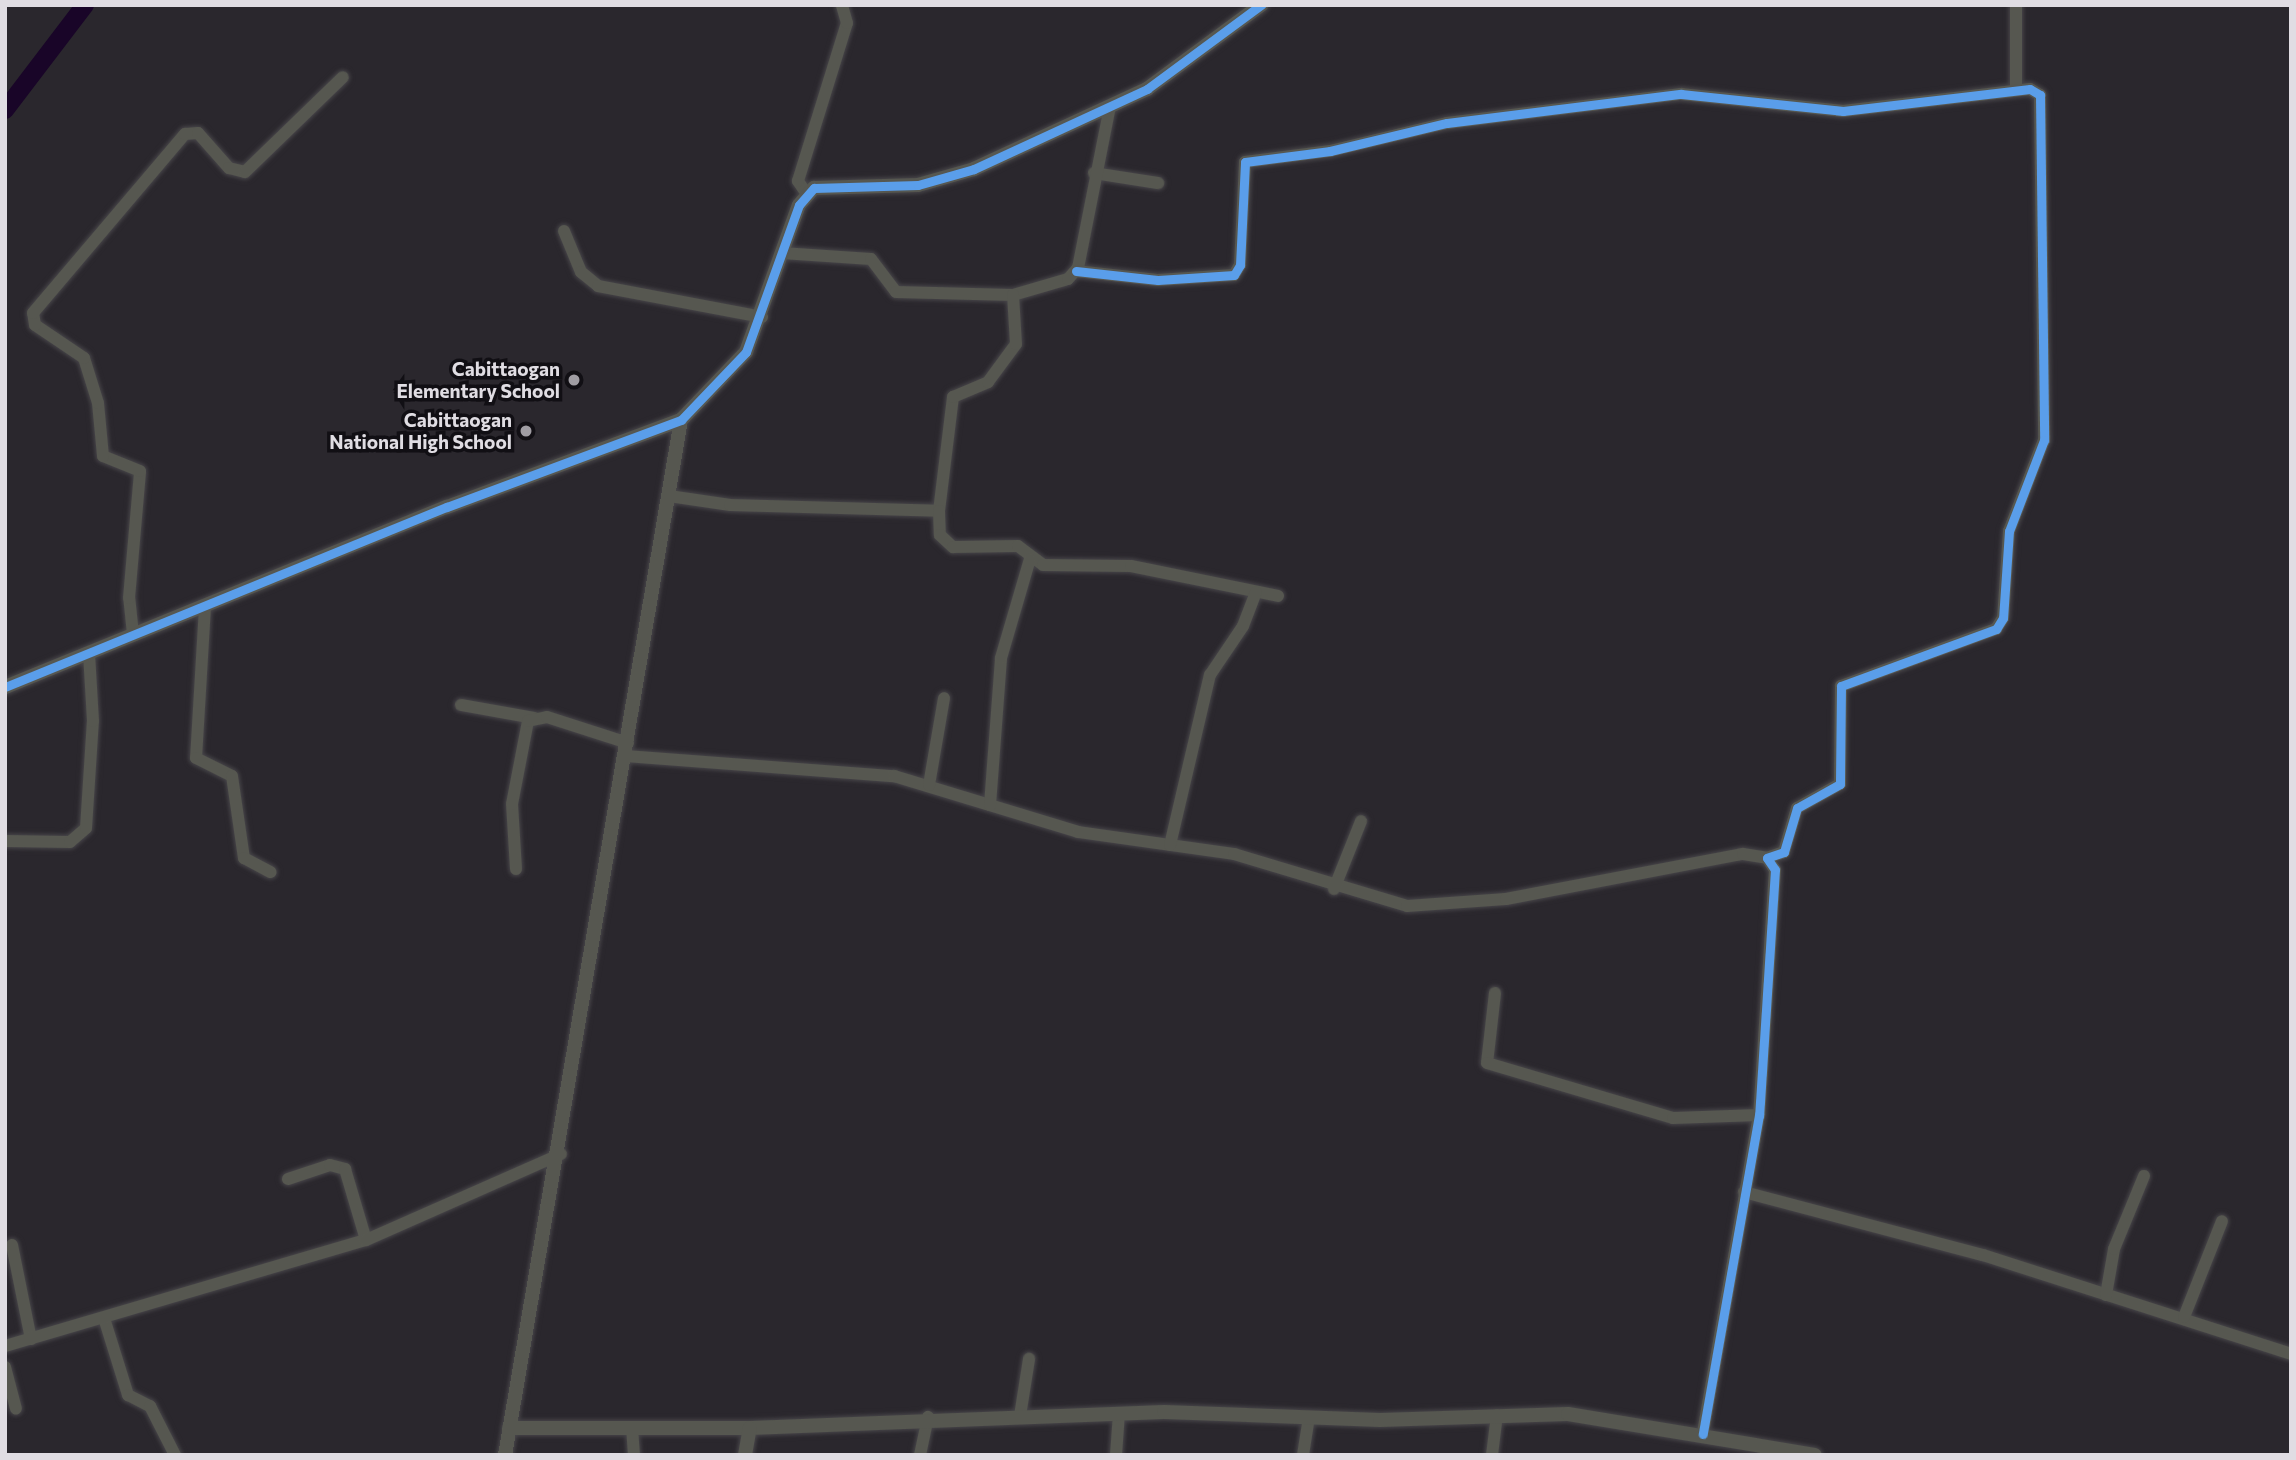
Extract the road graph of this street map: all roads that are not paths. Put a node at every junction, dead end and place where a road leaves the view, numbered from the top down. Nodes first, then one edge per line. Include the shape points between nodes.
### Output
1 (842, 5) edge
2 (1261, 5) edge
3 (2016, 5) edge
4 (343, 77) dead end
5 (2016, 90) junction
6 (1110, 107) junction
7 (1094, 173) junction
8 (1158, 183) dead end
9 (807, 194) junction
10 (564, 231) dead end
11 (782, 253) junction
12 (1076, 271) junction
13 (1013, 295) junction
14 (762, 317) junction
15 (681, 420) junction
16 (668, 496) junction
17 (939, 511) junction
18 (1030, 559) junction
19 (1256, 592) junction
20 (1278, 596) dead end
21 (205, 607) junction
22 (133, 634) junction
23 (89, 653) junction
24 (5, 687) edge
25 (944, 698) dead end
26 (461, 705) dead end
27 (534, 718) junction
28 (626, 749) junction
29 (929, 785) junction
30 (990, 805) junction
31 (1361, 821) dead end
32 (5, 841) edge
33 (1170, 845) junction
34 (1767, 858) junction
35 (516, 869) dead end
36 (271, 872) dead end
37 (1334, 889) junction
38 (1495, 993) dead end
39 (1759, 1115) junction
40 (561, 1154) junction
41 (2144, 1177) dead end
42 (288, 1179) dead end
43 (1744, 1192) junction
44 (2222, 1221) dead end
45 (366, 1240) junction
46 (12, 1245) dead end
47 (2106, 1295) junction
48 (2184, 1317) junction
49 (104, 1318) junction
50 (32, 1339) junction
51 (5, 1346) edge
52 (2291, 1354) edge
53 (1029, 1359) dead end
54 (5, 1367) edge
55 (16, 1409) dead end
56 (1119, 1413) junction
57 (1497, 1415) junction
58 (1020, 1416) junction
59 (928, 1417) junction
60 (1309, 1419) junction
61 (632, 1427) junction
62 (509, 1428) junction
63 (750, 1428) junction
64 (1703, 1434) junction
65 (175, 1455) edge
66 (505, 1455) edge
67 (634, 1455) edge
68 (745, 1455) edge
69 (920, 1455) edge
70 (1115, 1455) edge
71 (1303, 1455) edge
72 (1492, 1455) edge
73 (1815, 1455) edge

1 - 9 street via 847,23 798,181
2 - 6 street via 1182,67
3 - 5 street
4 - 22 street via 245,172 229,168 198,132 185,134 91,237 33,313 35,325 84,358 103,456 140,471 129,598
5 - 12 street via 1843,111 1665,95 1472,119 1331,151 1248,160 1239,175 1238,273 1158,280
5 - 34 street via 2034,90 2041,100 2045,432 2009,531 2003,618 1996,629 1841,686 1840,784 1797,808 1784,852
6 - 7 street
6 - 9 street via 950,178 895,188 820,186
7 - 8 street
7 - 12 street
9 - 11 street
10 - 14 street via 581,272 598,286
11 - 13 street via 871,259 896,292
11 - 14 street
12 - 13 street via 1068,279
13 - 17 street via 1016,344 988,382 954,393
14 - 15 street via 738,363
15 - 16 street
15 - 21 street
16 - 17 street via 730,505
16 - 28 street
17 - 18 street via 947,545 1018,546
18 - 19 street via 1059,566 1131,566
18 - 30 street via 1001,658
19 - 20 street
19 - 33 street via 1243,626 1210,675
21 - 22 street
21 - 36 street via 196,758 232,776 244,858
22 - 23 street
23 - 24 street
23 - 32 street via 93,721 86,828 70,842
25 - 29 street
26 - 27 street
27 - 28 street
27 - 35 street via 523,729 512,804
28 - 29 street via 844,770
28 - 40 street
29 - 30 street
30 - 33 street via 1100,838
31 - 37 street
33 - 37 street via 1234,855
34 - 37 street via 1743,854 1463,905 1407,906
34 - 39 street via 1775,870
38 - 39 street via 1488,1063 1672,1118
39 - 43 street
40 - 45 street
40 - 62 street
41 - 47 street via 2114,1249
42 - 45 street via 330,1166 345,1169
43 - 47 street via 1850,1217
43 - 64 street
44 - 48 street
45 - 49 street
46 - 50 street
47 - 48 street
48 - 52 street
49 - 50 street
49 - 65 street via 128,1395 150,1406
50 - 51 street
53 - 58 street
54 - 55 street
56 - 58 street
56 - 60 street
56 - 70 street
57 - 60 street
57 - 64 street via 1596,1416
57 - 72 street
58 - 59 street
59 - 63 street
59 - 69 street
60 - 71 street
61 - 62 street
61 - 63 street
61 - 67 street
62 - 66 street
63 - 68 street
64 - 73 street

